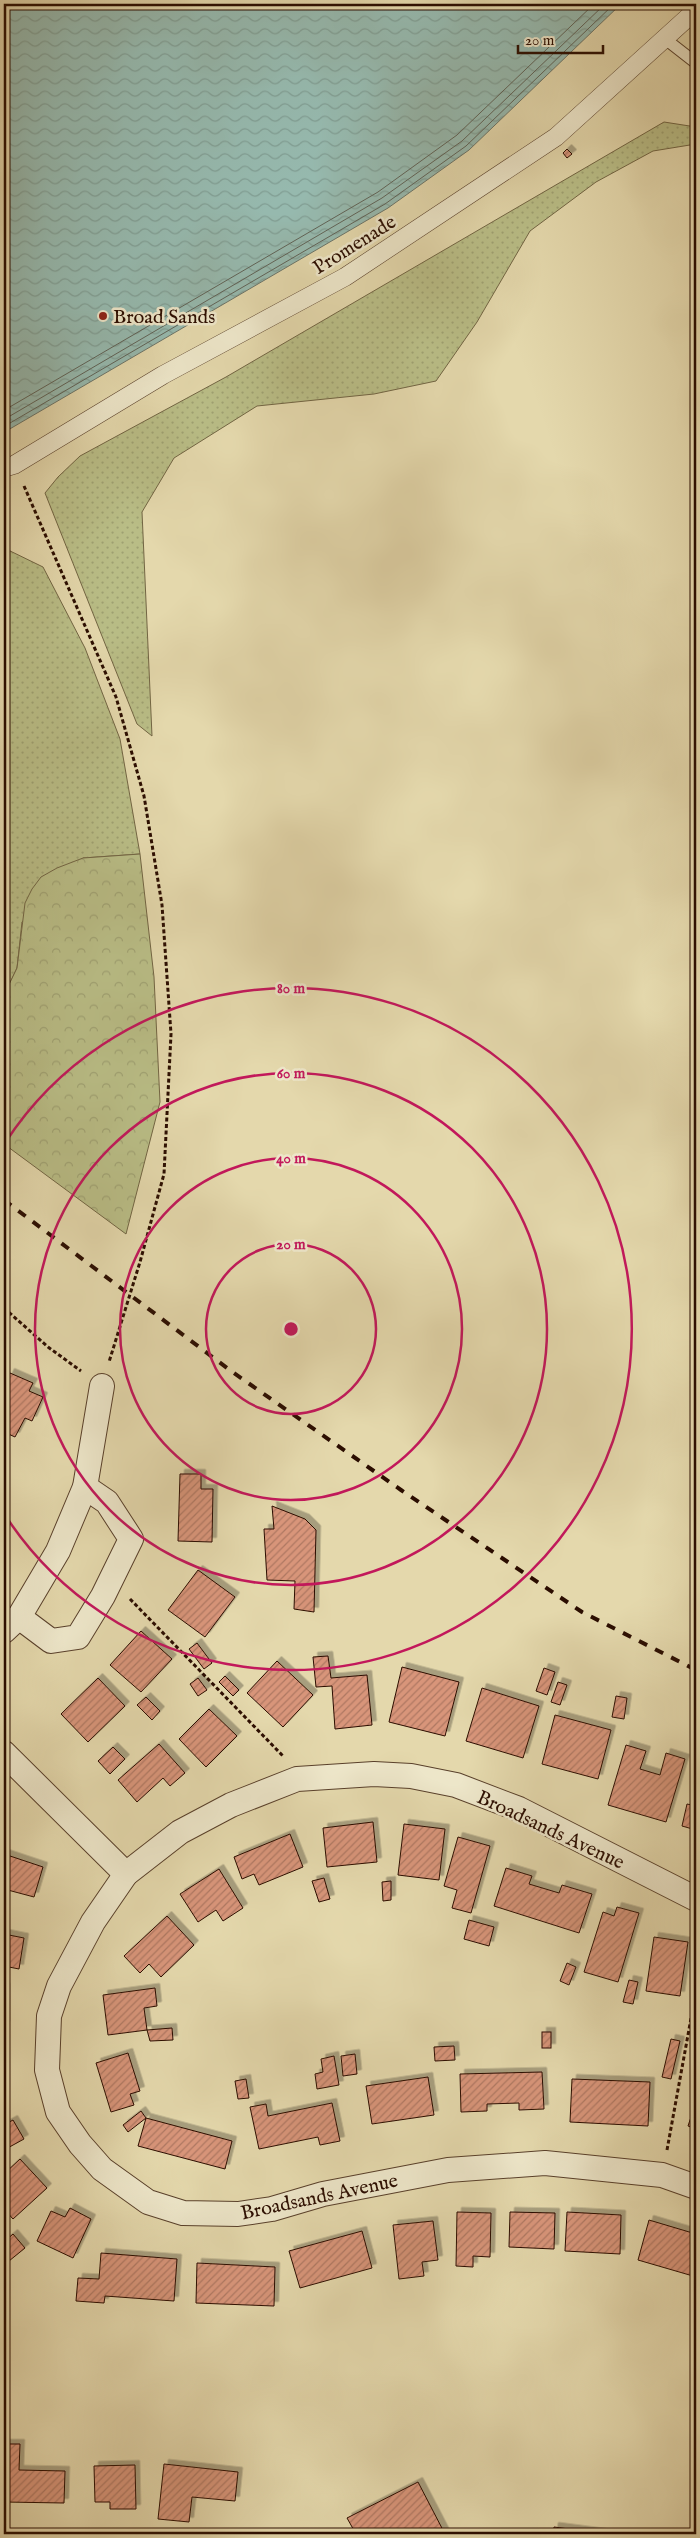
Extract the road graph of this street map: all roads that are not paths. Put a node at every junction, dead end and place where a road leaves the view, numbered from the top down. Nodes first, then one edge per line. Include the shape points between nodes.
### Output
1 (696, 10) edge
2 (664, 38) junction
3 (696, 63) edge
4 (9, 466) edge
5 (102, 1386) road end
6 (85, 1487) junction
7 (11, 1624) edge
8 (4, 1753) edge
9 (126, 1874) junction
10 (696, 1899) edge
11 (696, 2187) edge

1 - 2 street, Promenade
2 - 3 lane
2 - 4 street, Promenade via 556,137 345,277 163,375
5 - 6 street
6 - 7 street via 58,1551
6 - 7 street via 107,1502 131,1539 111,1581 78,1637 51,1642
8 - 9 street
9 - 10 street, Broadsands Avenue via 180,1832 230,1805 297,1779 374,1774 411,1776 456,1785 519,1809
9 - 11 street, Broadsands Avenue via 94,1922 59,1986 49,2016 47,2070 58,2112 80,2144 102,2169 148,2202 183,2213 238,2214 448,2170 544,2163 662,2175

